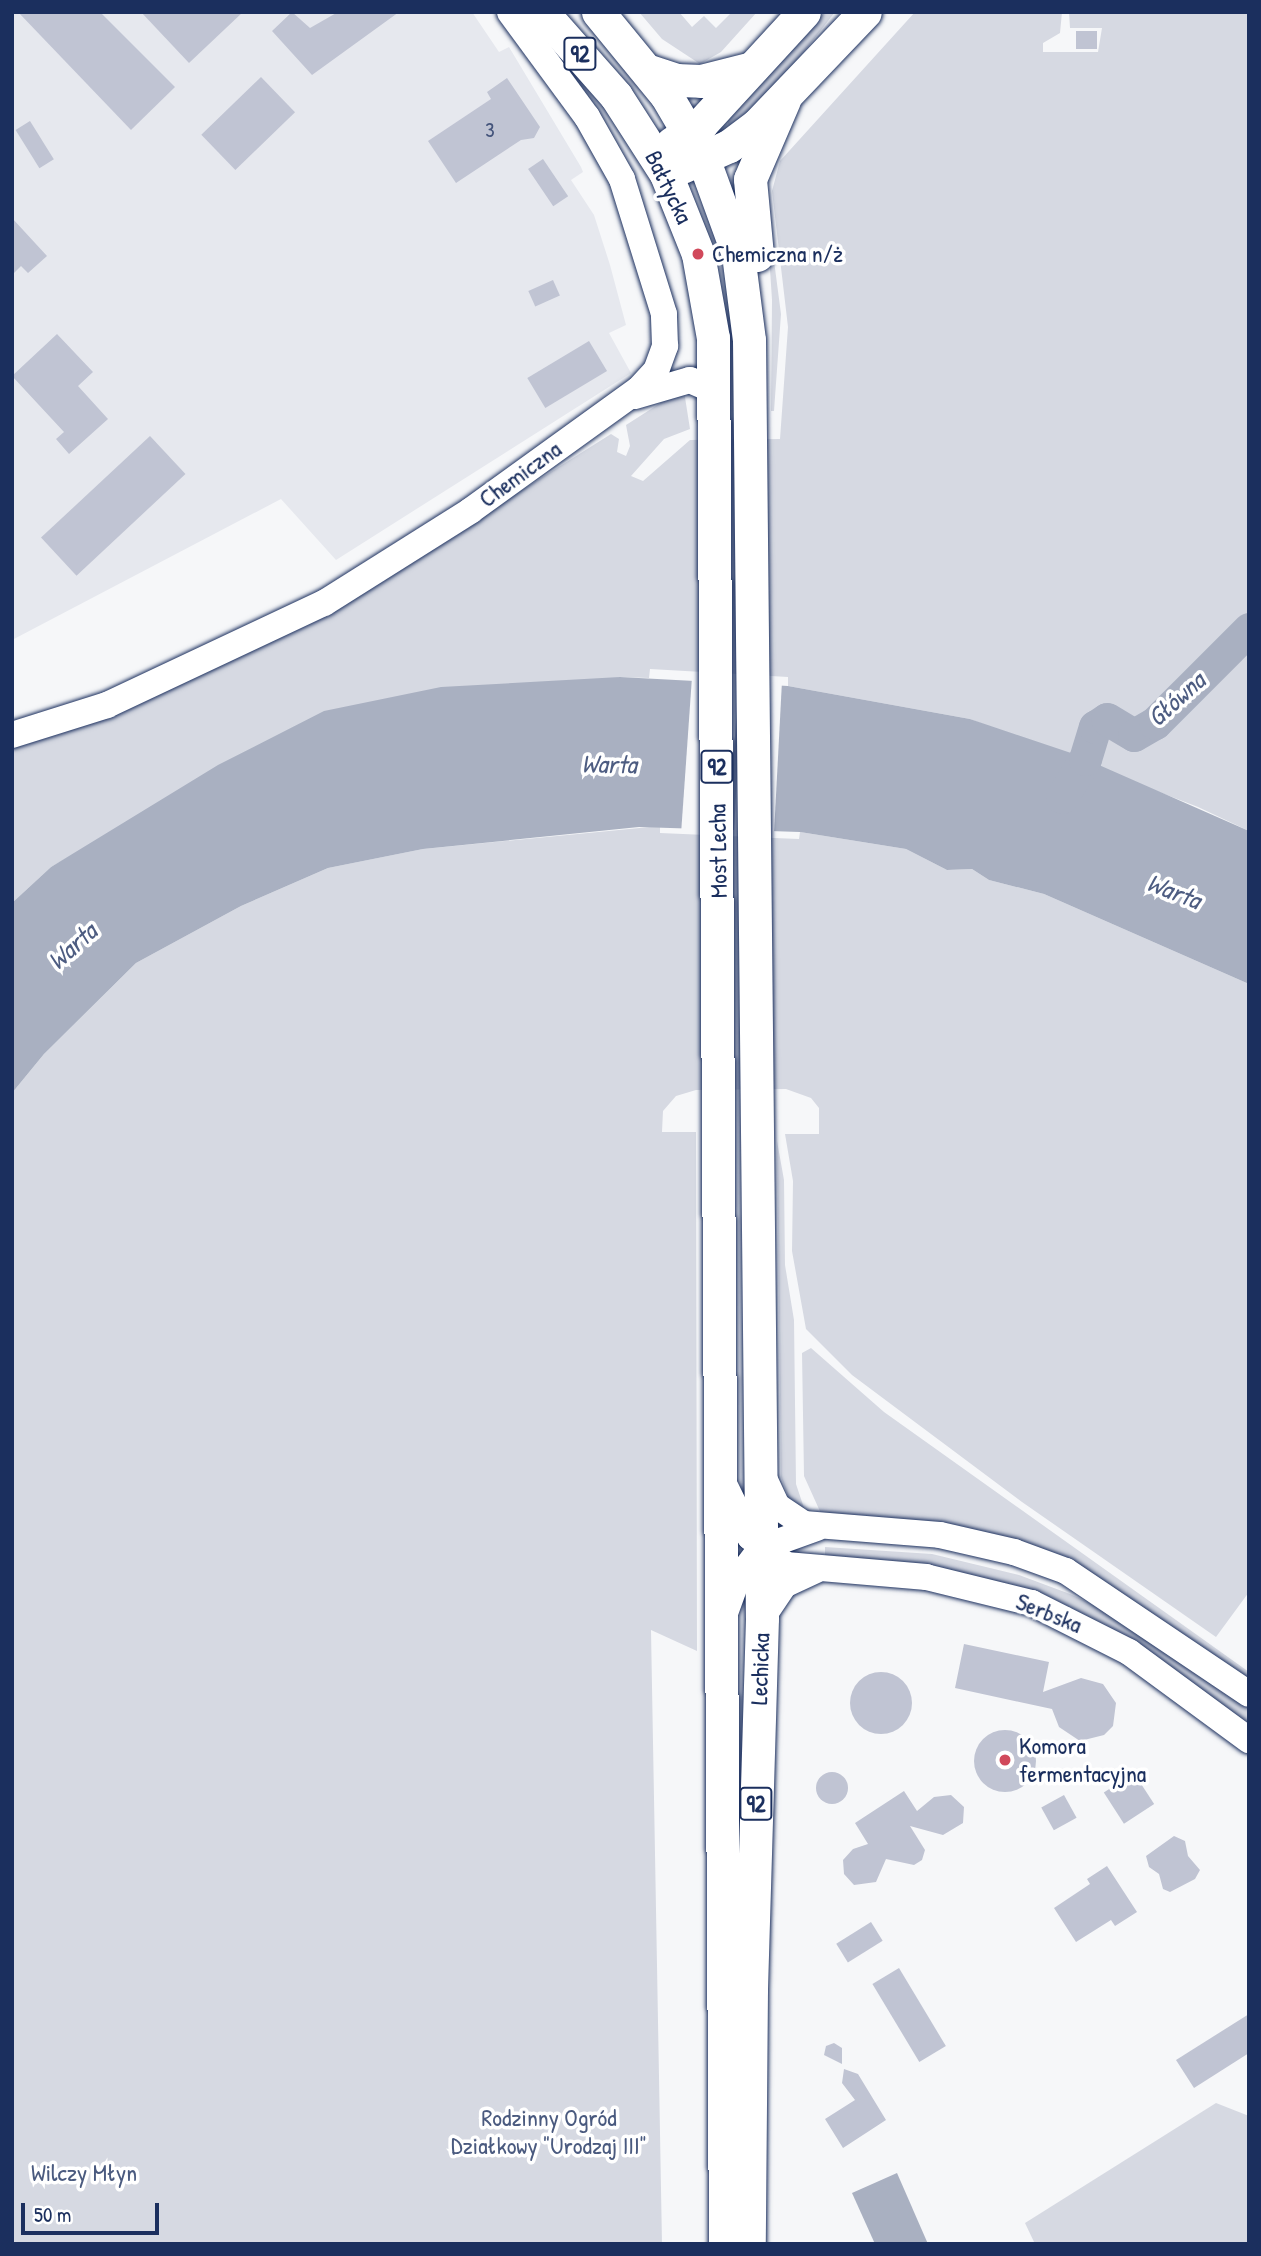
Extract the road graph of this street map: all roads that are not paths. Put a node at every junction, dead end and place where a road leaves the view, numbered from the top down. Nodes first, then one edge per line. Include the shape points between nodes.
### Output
1 (510, 12) edge
2 (542, 12) edge
3 (598, 12) edge
4 (804, 12) edge
5 (865, 12) edge
6 (752, 68) junction
7 (649, 72) junction
8 (784, 100) junction
9 (697, 145) junction
10 (660, 163) junction
11 (622, 179) junction
12 (751, 386) junction
13 (714, 397) junction
14 (624, 400) junction
15 (715, 439) joint
16 (752, 439) joint
17 (12, 734) edge
18 (757, 1094) joint
19 (720, 1095) joint
20 (718, 1470) junction
21 (761, 1471) junction
22 (817, 1528) junction
23 (761, 1548) junction
24 (816, 1570) junction
25 (762, 1618) junction
26 (720, 1644) junction
27 (1249, 1694) edge
28 (1249, 1740) edge
29 (725, 2244) edge
30 (749, 2244) edge

1 - 11 street, Chemiczna via 587,117
2 - 10 main road, Bałtycka / 92 via 616,96
3 - 7 main road, Bałtycka / 92
4 - 6 main road
5 - 8 main road
6 - 7 main road via 701,81
6 - 9 main road
7 - 9 main road, Bałtycka / 92
8 - 9 main road via 738,141
8 - 12 main road via 750,179 763,300
9 - 10 main road
9 - 12 main road, Bałtycka / 92 via 738,254
10 - 11 street via 635,164
10 - 13 main road, Bałtycka / 92 via 680,201 702,272 713,338
11 - 14 street, Chemiczna via 657,284 666,337 656,370
12 - 16 main road, Bałtycka / 92
13 - 14 street via 706,387 690,380
13 - 15 main road, Bałtycka / 92
14 - 17 street, Chemiczna via 470,511 324,603 107,705
15 - 19 main road, Most Lecha / 92
16 - 18 main road, Most Lecha / 92
18 - 21 main road, Lechicka / 92
19 - 20 main road, Lechicka / 92
20 - 23 street, Serbska via 741,1521
20 - 26 main road, Lechicka / 92
21 - 22 street, Serbska via 777,1506
21 - 23 main road, Lechicka / 92
22 - 23 street, Serbska
22 - 27 street, Serbska via 940,1535 1041,1561 1113,1599
23 - 24 street, Serbska via 786,1565
23 - 25 main road, Lechicka / 92
23 - 26 street via 730,1594
24 - 25 street, Serbska via 784,1585
24 - 28 street, Serbska via 926,1577 1032,1603 1129,1652
25 - 30 main road, Lechicka / 92 via 750,2003
26 - 29 main road, Lechicka / 92

